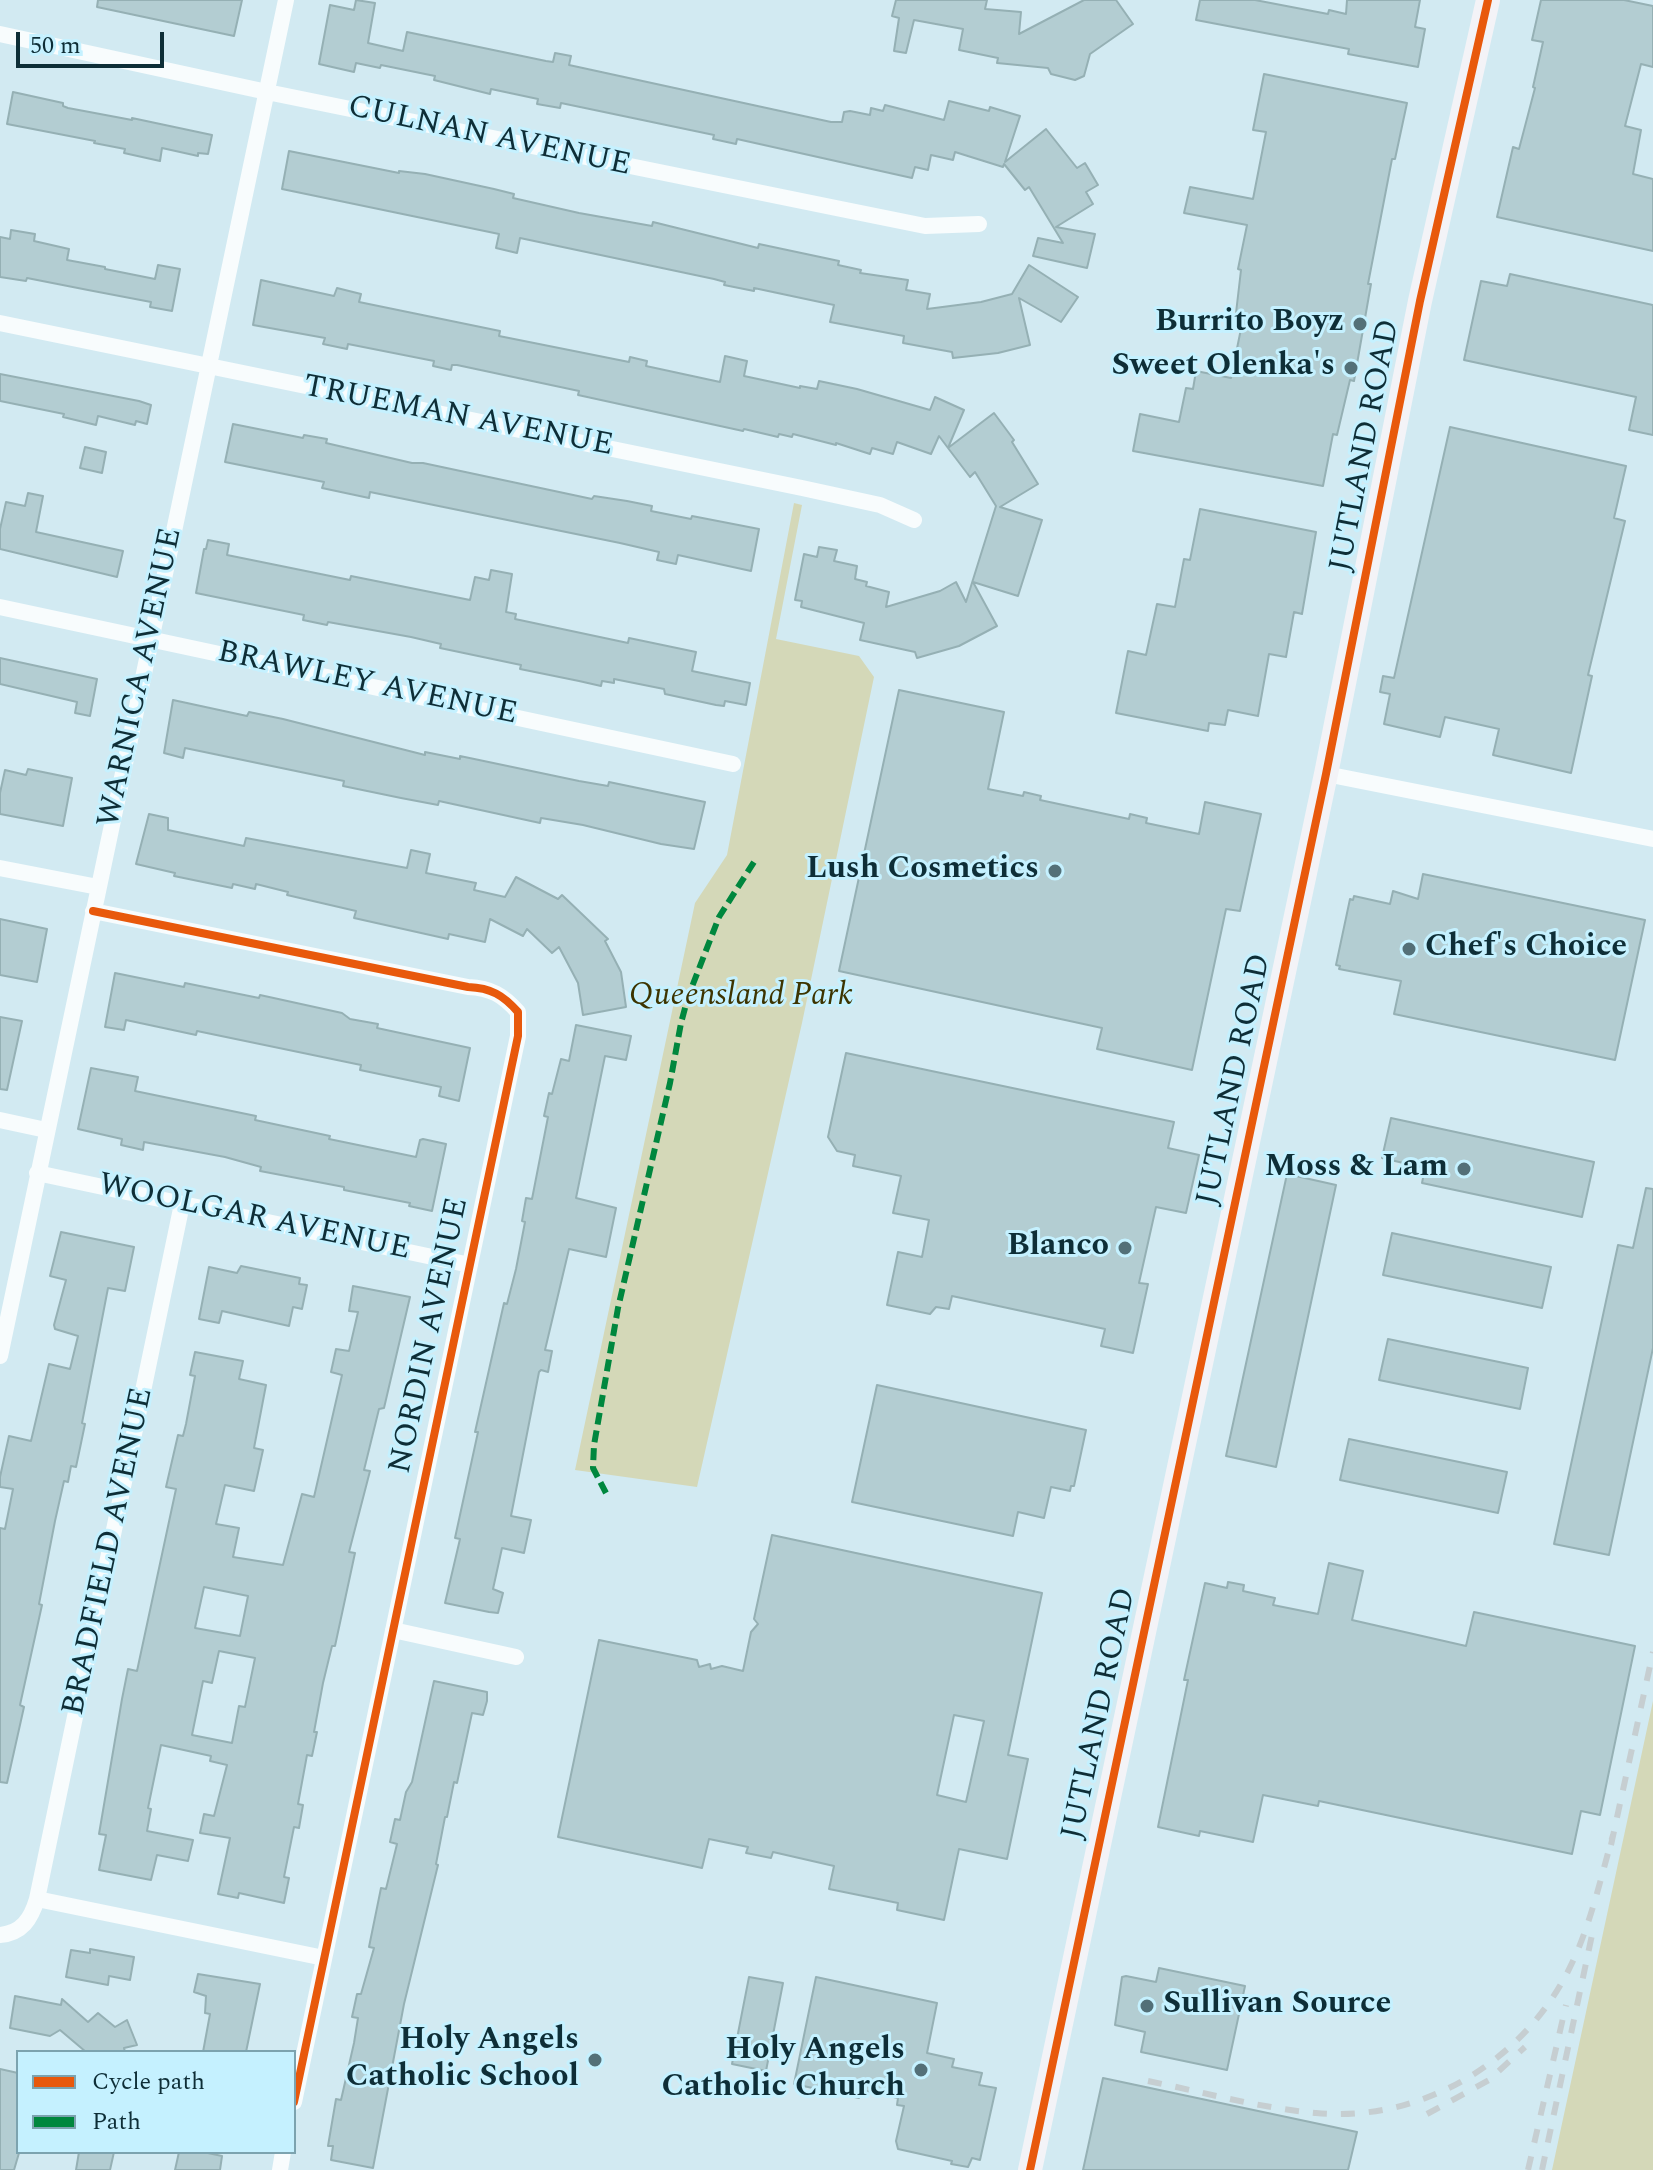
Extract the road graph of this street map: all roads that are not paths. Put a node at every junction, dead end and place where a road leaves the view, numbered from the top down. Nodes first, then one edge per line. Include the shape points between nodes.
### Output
1 (286, 0) edge
2 (1488, 0) edge
3 (0, 34) edge
4 (267, 92) junction
5 (979, 224) dead end
6 (0, 323) edge
7 (208, 367) junction
8 (914, 520) dead end
9 (0, 607) edge
10 (150, 639) junction
11 (733, 764) dead end
12 (1326, 774) junction
13 (1653, 839) edge
14 (0, 868) edge
15 (98, 887) junction
16 (93, 911) junction
17 (0, 1120) edge
18 (46, 1130) junction
19 (37, 1173) junction
20 (182, 1204) junction
21 (470, 1265) junction
22 (0, 1356) edge
23 (393, 1630) junction
24 (516, 1657) dead end
25 (37, 1899) junction
26 (0, 1935) edge
27 (324, 1958) junction
28 (296, 2092) edge
29 (1030, 2170) edge

1 - 4 street, WARNICA AVENUE
2 - 12 street, JUTLAND ROAD via 1420,301
3 - 4 street, CULNAN AVENUE
4 - 5 street, CULNAN AVENUE via 925,226
4 - 7 street, WARNICA AVENUE
6 - 7 street, TRUEMAN AVENUE
7 - 8 street, TRUEMAN AVENUE via 802,488 880,505
7 - 10 street, WARNICA AVENUE
9 - 10 street, BRAWLEY AVENUE
10 - 11 street, BRAWLEY AVENUE
10 - 15 street, WARNICA AVENUE
12 - 13 street
12 - 29 street, JUTLAND ROAD
14 - 15 street
15 - 16 street, WARNICA AVENUE
16 - 18 street, WARNICA AVENUE
16 - 21 street, NORDIN AVENUE via 488,988 503,997 518,1012 520,1027
17 - 18 street
18 - 19 street, WARNICA AVENUE
19 - 20 street, WOOLGAR AVENUE
19 - 22 street, WARNICA AVENUE
20 - 21 street, WOOLGAR AVENUE
20 - 25 street, BRADFIELD AVENUE
21 - 23 street, NORDIN AVENUE
23 - 24 street
23 - 27 street, NORDIN AVENUE
25 - 26 street via 21,1928
25 - 27 street
27 - 28 street, NORDIN AVENUE

